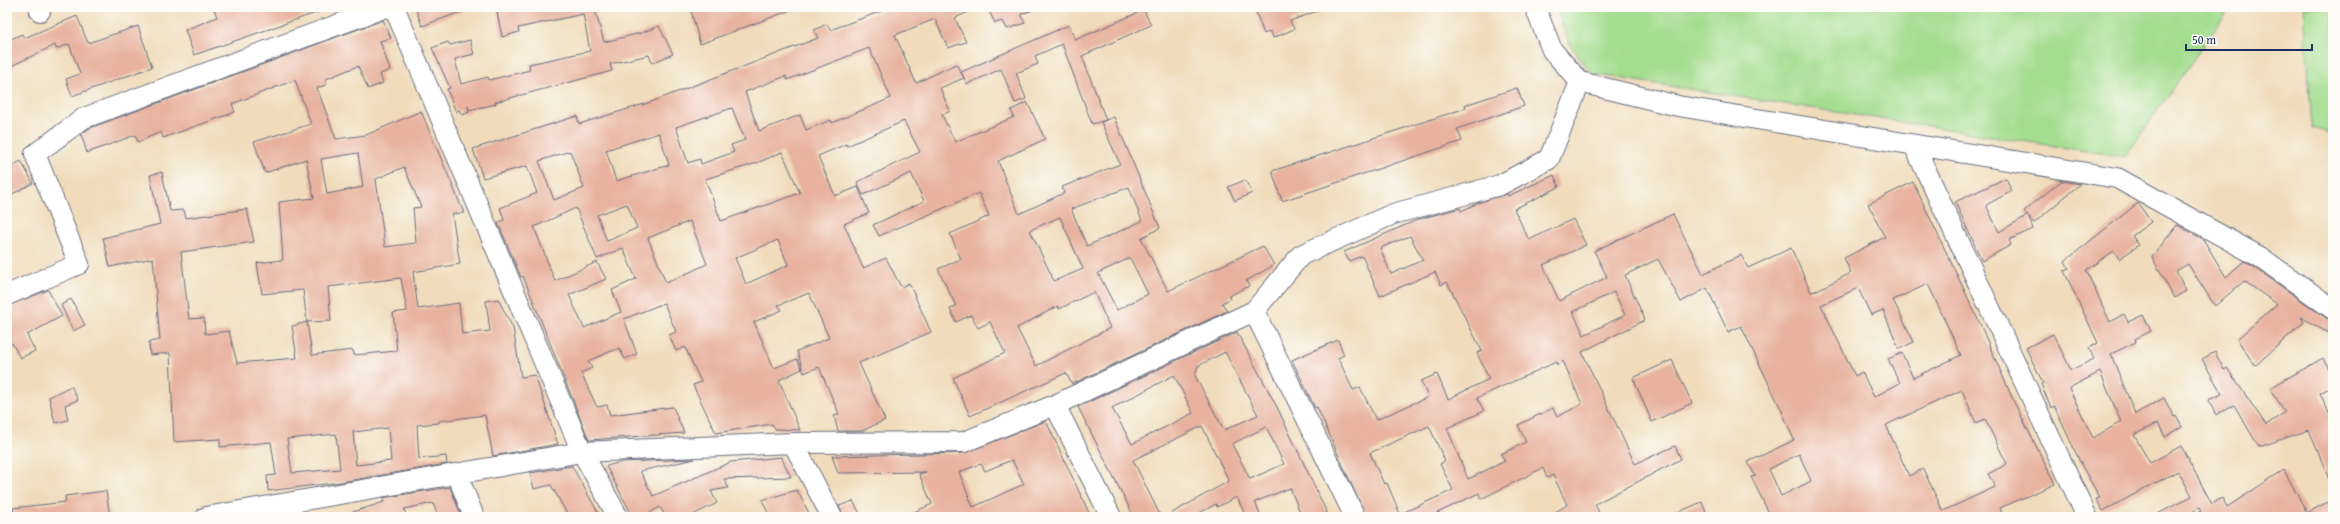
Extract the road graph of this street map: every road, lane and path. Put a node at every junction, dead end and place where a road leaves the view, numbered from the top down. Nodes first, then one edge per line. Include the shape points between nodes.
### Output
1 (386, 7) edge
2 (394, 7) edge
3 (1535, 7) edge
4 (1580, 82) junction
5 (1914, 145) junction
6 (7, 295) edge
7 (2333, 309) edge
8 (1254, 311) junction
9 (1055, 405) junction
10 (793, 443) junction
11 (582, 452) junction
12 (457, 474) junction
13 (206, 517) edge
14 (474, 517) edge
15 (618, 517) edge
16 (832, 517) edge
17 (1111, 517) edge
18 (1355, 517) edge
19 (2087, 517) edge

1 - 6 street via 84,118 35,154 79,264
2 - 11 street
3 - 4 street via 1552,50
4 - 5 street via 1678,106
4 - 8 street via 1549,159 1500,185 1393,214 1301,255
5 - 7 street via 2117,178 2260,257
5 - 19 street
8 - 9 street
8 - 18 street
9 - 10 street via 964,442
9 - 17 street
10 - 11 street
10 - 16 street
11 - 12 street
11 - 15 street
12 - 13 street
12 - 14 street

